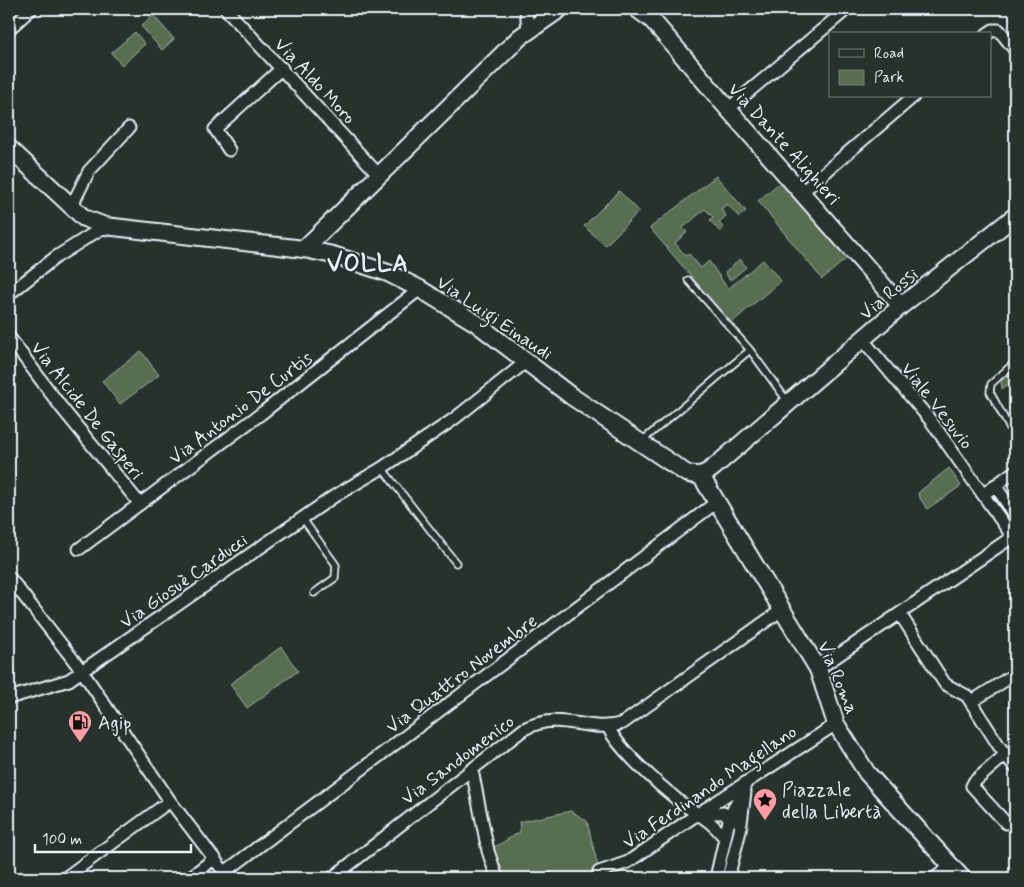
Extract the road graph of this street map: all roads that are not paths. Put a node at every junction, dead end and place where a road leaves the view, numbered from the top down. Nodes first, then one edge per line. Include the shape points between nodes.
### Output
1 (31, 9) edge
2 (226, 9) edge
3 (526, 9) edge
4 (560, 9) edge
5 (637, 9) edge
6 (847, 9) edge
7 (9, 29) edge
8 (528, 30) junction
9 (991, 32) edge
10 (1015, 50) edge
11 (282, 68) junction
12 (912, 98) edge
13 (728, 109) junction
14 (129, 128) dead end
15 (9, 148) edge
16 (229, 150) dead end
17 (379, 175) junction
18 (802, 192) junction
19 (71, 207) junction
20 (1015, 216) edge
21 (105, 226) junction
22 (304, 249) junction
23 (688, 280) dead end
24 (420, 290) junction
25 (9, 294) edge
26 (901, 306) junction
27 (9, 337) edge
28 (863, 340) junction
29 (750, 350) junction
30 (527, 361) junction
31 (1015, 362) edge
32 (789, 402) junction
33 (1015, 438) edge
34 (640, 443) junction
35 (382, 468) junction
36 (1015, 471) edge
37 (701, 476) junction
38 (995, 485) junction
39 (984, 494) junction
40 (718, 501) junction
41 (140, 504) junction
42 (1015, 515) edge
43 (303, 519) junction
44 (1015, 537) edge
45 (79, 549) dead end
46 (456, 563) dead end
47 (9, 577) edge
48 (314, 593) dead end
49 (783, 609) junction
50 (900, 614) junction
51 (818, 669) junction
52 (82, 671) junction
53 (1015, 674) edge
54 (9, 698) edge
55 (971, 702) junction
56 (836, 724) junction
57 (608, 727) junction
58 (1006, 754) junction
59 (1015, 767) edge
60 (472, 770) junction
61 (746, 782) junction
62 (170, 801) junction
63 (699, 813) junction
64 (730, 816) junction
65 (1006, 823) dead end
66 (740, 831) junction
67 (725, 838) junction
68 (215, 858) junction
69 (599, 872) dead end
70 (956, 872) edge
71 (227, 875) edge
72 (340, 876) edge
73 (65, 878) edge
74 (189, 878) edge
75 (497, 878) edge
76 (716, 878) edge
77 (728, 878) edge
78 (936, 878) edge

1 - 7 street
2 - 11 street, Via Aldo Moro
3 - 8 street
4 - 8 street
5 - 13 street, Via Dante Alighieri via 652,20
6 - 13 street
8 - 17 street
9 - 10 street via 1002,32
11 - 16 street via 215,129
11 - 17 street, Via Aldo Moro
12 - 18 street
13 - 18 street, Via Dante Alighieri
14 - 19 street via 90,171
15 - 19 street, Via Luigi Einaudi
17 - 22 street
18 - 26 street, Via Dante Alighieri
19 - 21 street, Via Luigi Einaudi via 84,218
20 - 26 street, Via Rossi
21 - 22 street, Via Luigi Einaudi
21 - 25 street via 56,257
22 - 24 street, Via Luigi Einaudi via 388,273
23 - 29 lane
24 - 30 street, Via Luigi Einaudi via 476,322
24 - 41 street, Via Antonio De Curtis
26 - 28 street, Via Rossi
27 - 41 street, Via Alcide De Gasperi
28 - 32 street, Via Rossi
28 - 39 street, Viale Vesuvio via 931,422
29 - 32 lane
29 - 34 lane
30 - 34 street, Via Luigi Einaudi
30 - 35 street, Via Giosuè Carducci via 454,418
31 - 33 lane via 991,384 990,392
32 - 37 street, Via Rossi
34 - 37 street, Via Luigi Einaudi via 686,474
35 - 43 street, Via Giosuè Carducci
35 - 46 lane
36 - 38 street
37 - 40 street, Via Roma
38 - 39 street
38 - 42 street
39 - 44 street, Viale Vesuvio
40 - 49 street, Via Roma
40 - 71 street, Via Quattro Novembre
41 - 45 street, Via Antonio De Curtis
43 - 48 lane via 336,565 335,578
43 - 52 street, Via Giosuè Carducci
44 - 50 street, Viale Vesuvio
47 - 52 street
49 - 51 street, Via Roma
49 - 57 street, Via Sandomenico via 629,719
50 - 51 street, Viale Vesuvio
50 - 55 street via 945,684 964,694
51 - 56 street, Via Roma
52 - 54 street, Via Giosuè Carducci via 69,680
52 - 62 street
53 - 55 street
55 - 58 street
56 - 61 street, Via Ferdinando Magellano
56 - 70 street, Via Roma via 876,784
57 - 60 street, Via Sandomenico via 553,720 537,722
57 - 63 street via 618,743 676,798
58 - 59 street
58 - 65 street via 972,786
60 - 72 street, Via Sandomenico
60 - 75 street via 488,851
61 - 63 street, Via Ferdinando Magellano
61 - 64 street
61 - 66 street
62 - 68 street
62 - 73 street
63 - 64 street via 715,812
63 - 67 street via 710,820
63 - 69 street, Via Ferdinando Magellano via 628,862
64 - 66 street
64 - 67 street
66 - 77 street
67 - 76 street
68 - 71 street
68 - 74 street
70 - 78 street

